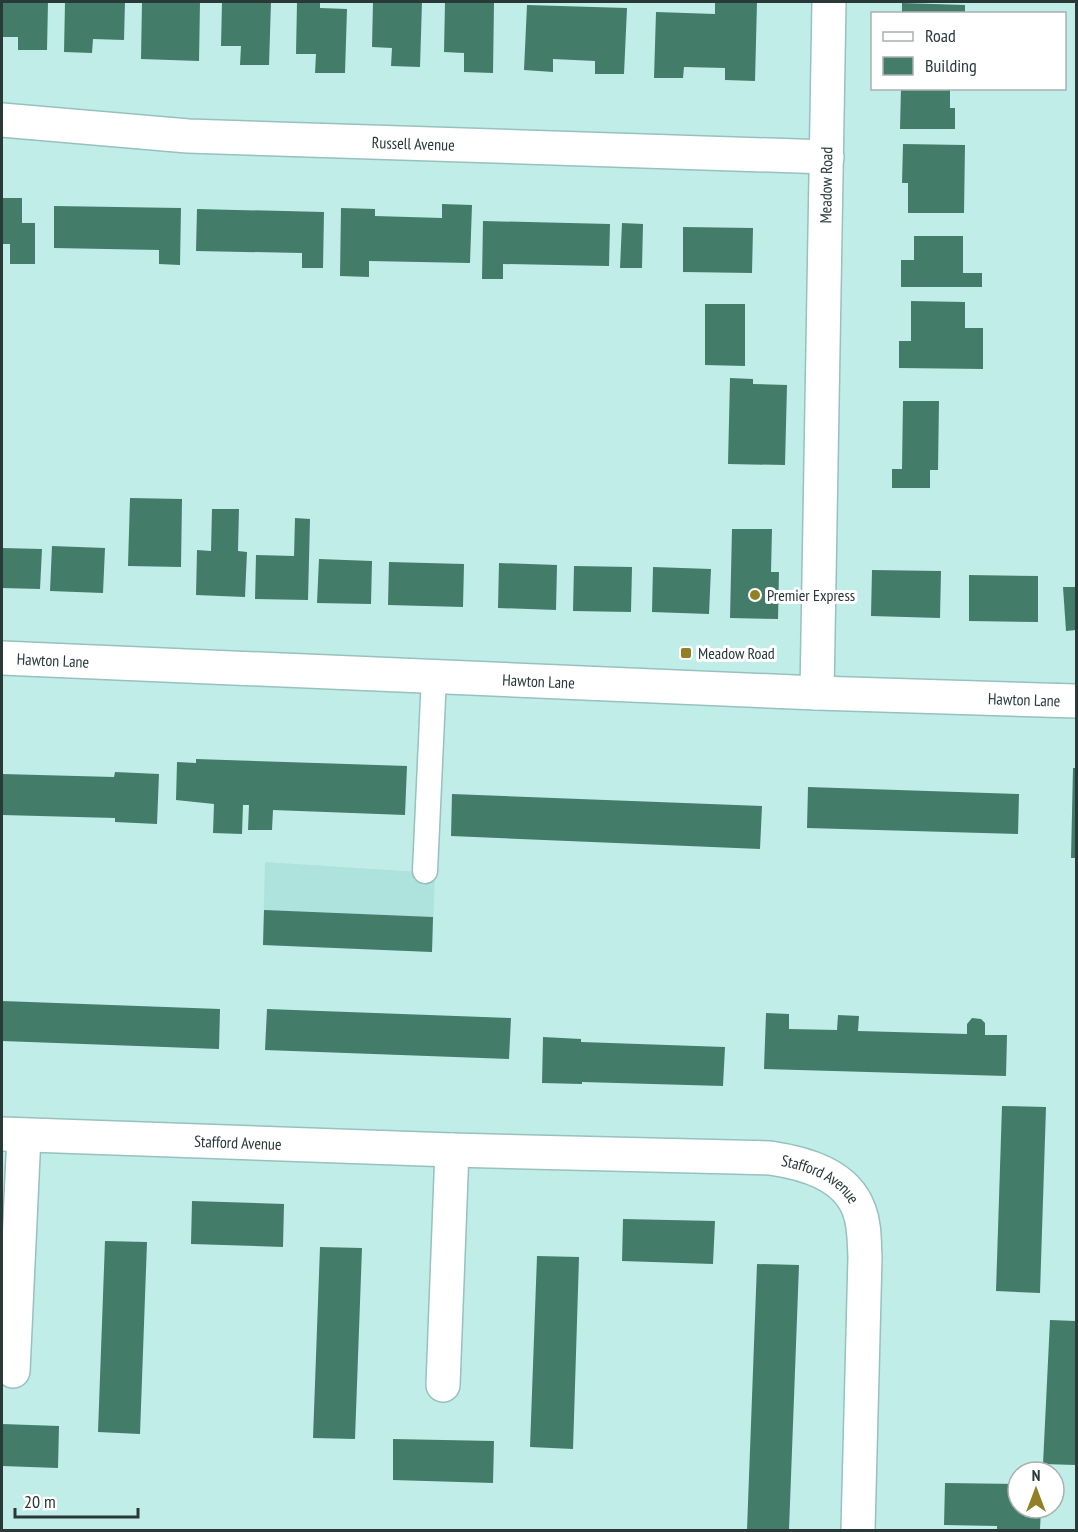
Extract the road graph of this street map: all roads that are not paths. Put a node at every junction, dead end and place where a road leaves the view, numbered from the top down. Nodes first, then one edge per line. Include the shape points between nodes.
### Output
1 (829, 2) edge
2 (2, 120) edge
3 (827, 157) junction
4 (2, 658) edge
5 (434, 676) junction
6 (817, 693) junction
7 (1077, 702) edge
8 (424, 871) dead end
9 (13, 1135) edge
10 (452, 1150) junction
11 (13, 1371) dead end
12 (443, 1385) dead end
13 (858, 1530) edge

1 - 3 street, Meadow Road
2 - 3 street, Russell Avenue via 188,136
3 - 6 street, Meadow Road
4 - 5 street, Hawton Lane
5 - 6 street, Hawton Lane
5 - 8 lane
6 - 7 street, Hawton Lane
9 - 10 street, Stafford Avenue
9 - 11 street, Stafford Avenue
10 - 12 street
10 - 13 street, Stafford Avenue via 770,1158 794,1161 834,1178 859,1208 863,1226

